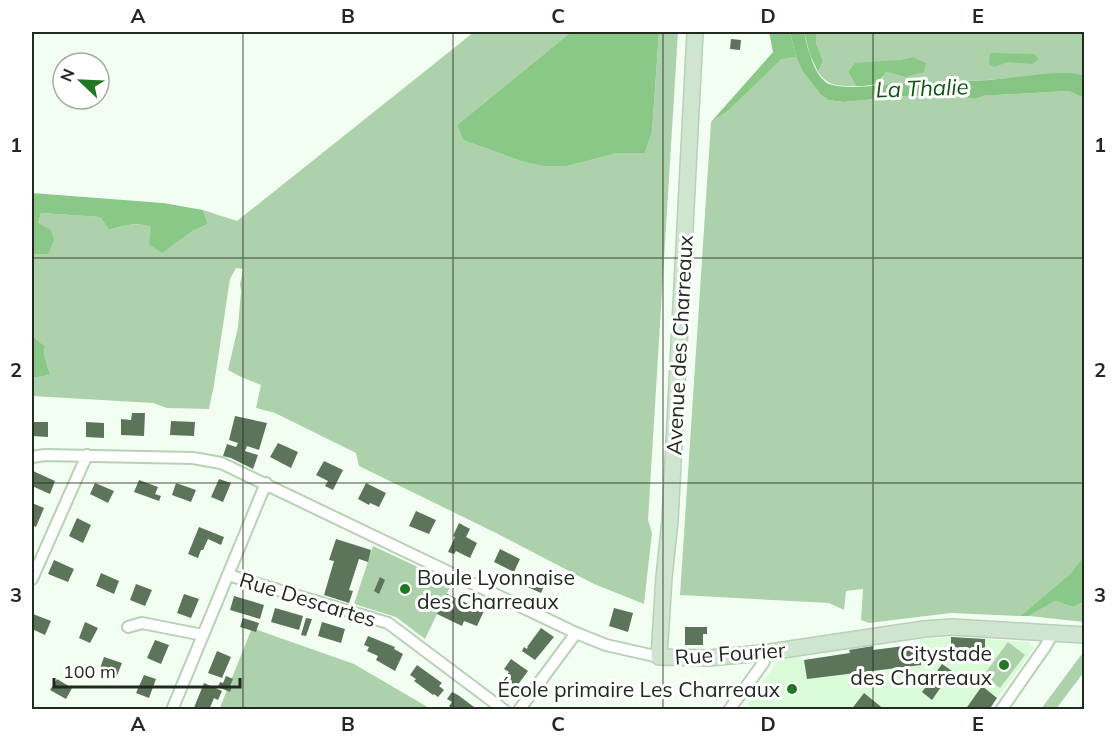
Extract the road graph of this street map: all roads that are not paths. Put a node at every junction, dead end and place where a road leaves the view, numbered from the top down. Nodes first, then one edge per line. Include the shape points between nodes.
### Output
1 (695, 32) edge
2 (87, 455) junction
3 (32, 457) edge
4 (266, 483) junction
5 (228, 575) junction
6 (32, 579) edge
7 (128, 627) dead end
8 (576, 633) junction
9 (1051, 633) junction
10 (203, 635) junction
11 (1084, 635) edge
12 (762, 653) junction
13 (659, 657) junction
14 (730, 709) edge
15 (172, 710) edge
16 (504, 710) edge
17 (519, 710) edge
18 (1001, 710) edge

1 - 13 main road, Avenue des Charreaux via 670,521
2 - 3 street, Rue Fourier
2 - 4 street, Rue Fourier via 210,460
2 - 6 street
4 - 5 street
4 - 8 street, Rue Fourier
5 - 10 street
5 - 16 street, Rue Descartes via 388,623
7 - 10 street via 142,623
8 - 13 street, Rue Fourier via 606,645
8 - 17 street
9 - 11 main road, Rue Fourier
9 - 12 main road, Rue Fourier via 952,627
9 - 18 street
10 - 15 street
12 - 13 main road, Rue Fourier
12 - 14 street via 764,662

